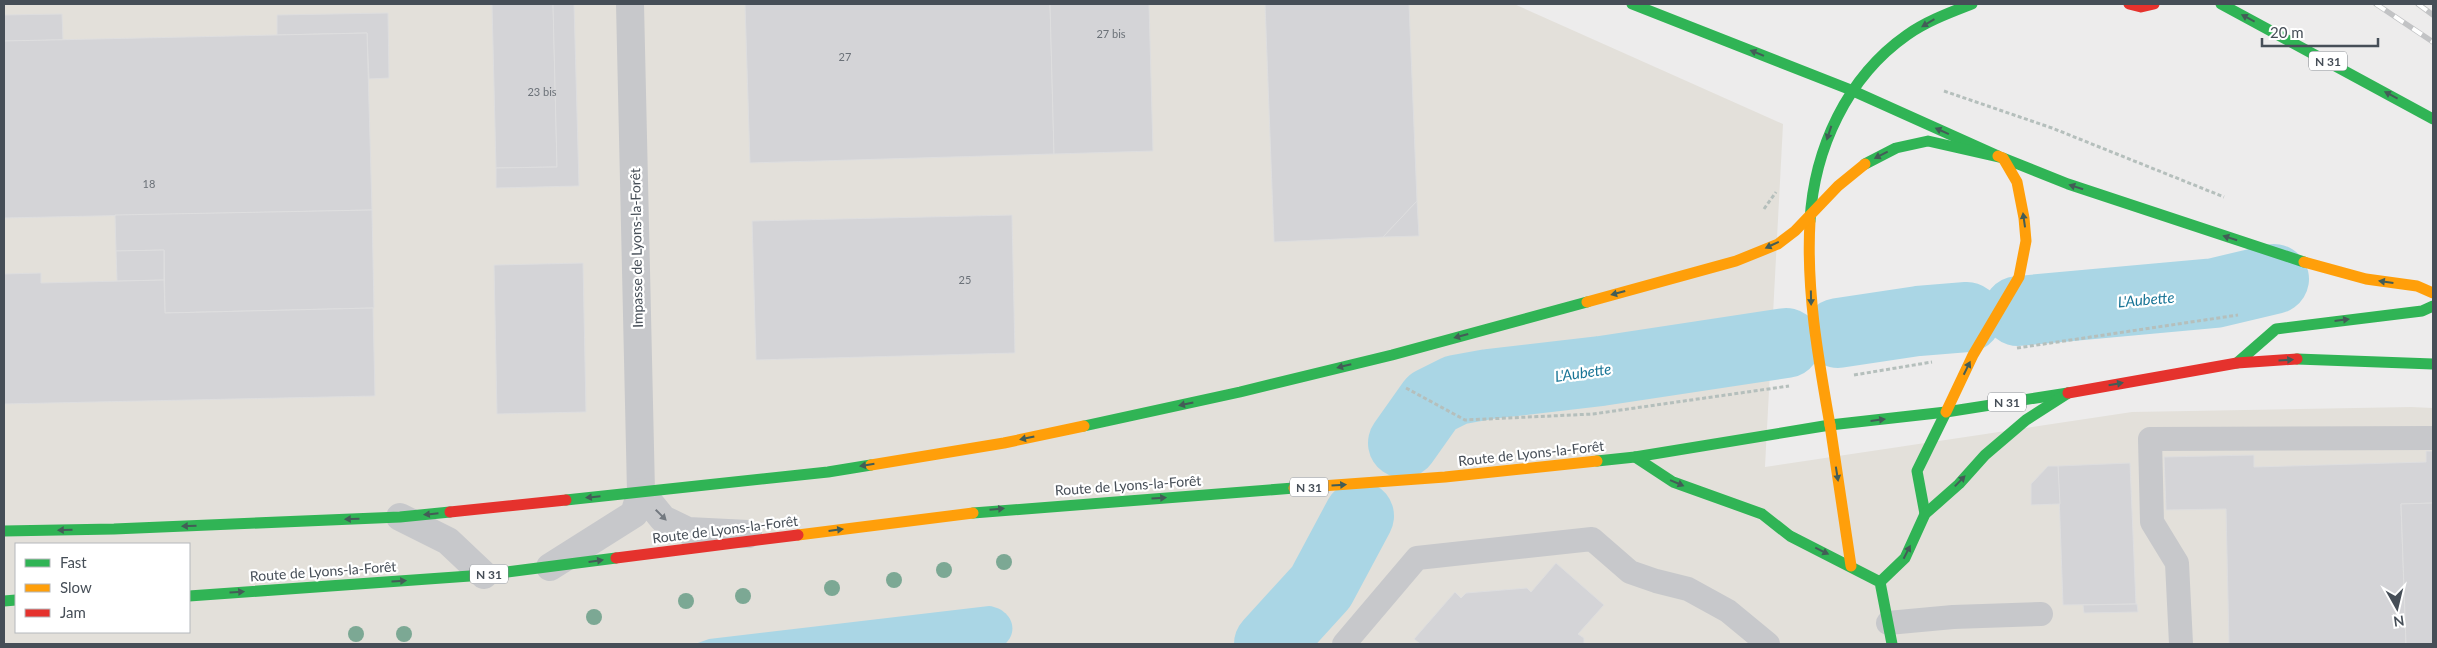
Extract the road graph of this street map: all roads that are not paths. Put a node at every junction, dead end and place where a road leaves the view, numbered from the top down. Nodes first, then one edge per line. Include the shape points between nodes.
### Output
1 (630, 4) edge
2 (1632, 4) edge
3 (1972, 4) edge
4 (2129, 4) edge
5 (2154, 4) edge
6 (2221, 4) edge
7 (1851, 90) junction
8 (2433, 119) edge
9 (2003, 158) junction
10 (1810, 215) junction
11 (2433, 293) edge
12 (2433, 306) edge
13 (2237, 363) junction
14 (2433, 364) edge
15 (2068, 393) junction
16 (1946, 412) junction
17 (1830, 426) junction
18 (2433, 438) edge
19 (1635, 457) junction
20 (642, 492) junction
21 (1924, 514) junction
22 (400, 517) junction
23 (4, 531) edge
24 (788, 536) junction
25 (1852, 566) junction
26 (550, 567) junction
27 (484, 575) junction
28 (1880, 582) junction
29 (190, 596) edge
30 (2041, 614) dead end
31 (1890, 634) edge
32 (1344, 644) edge
33 (1768, 644) edge
34 (2181, 644) edge

1 - 20 street, Impasse de Lyons-la-Forêt
7 -> 2 main road
3 -> 7 main road via 1949,11 1890,48
4 - 5 main road via 2141,7
8 -> 6 main road, N 31
9 -> 7 main road
7 -> 10 main road via 1832,122 1818,166
9 -> 10 main road via 1928,141 1896,148 1861,166
11 -> 9 main road via 2417,286 2366,279 2322,268 2068,184
16 -> 9 main road via 2019,277 2026,241 2017,182
10 -> 17 main road via 1811,307
10 -> 20 main road via 1778,244 1736,261 1392,355 1240,392 1004,443 828,472
13 -> 12 main road via 2276,329 2422,311
13 -> 14 main road, N 31 via 2306,358
15 -> 13 main road, N 31
15 - 16 main road, Route de Lyons-la-Forêt / N 31
21 -> 15 main road via 2026,420
17 -> 16 main road, Route de Lyons-la-Forêt / N 31
16 - 21 main road via 1917,471
17 - 19 main road, Route de Lyons-la-Forêt / N 31
17 -> 25 main road
18 - 34 lane via 2150,439 2152,522 2177,563
24 -> 19 main road, Route de Lyons-la-Forêt / N 31 via 994,510 1445,477
19 -> 25 main road via 1673,482 1762,514 1790,536
20 -> 22 main road
20 -> 24 street via 663,519 688,531
20 - 26 street via 634,514
28 -> 21 main road via 1905,558
22 -> 23 main road
22 - 27 street via 448,541
26 -> 24 main road, Route de Lyons-la-Forêt / N 31
25 - 28 main road
26 - 27 main road, Route de Lyons-la-Forêt / N 31
29 -> 27 main road, Route de Lyons-la-Forêt / N 31
28 - 31 main road
30 - 31 lane via 1953,617
32 - 33 lane via 1416,558 1592,539 1630,572 1688,589 1728,611

